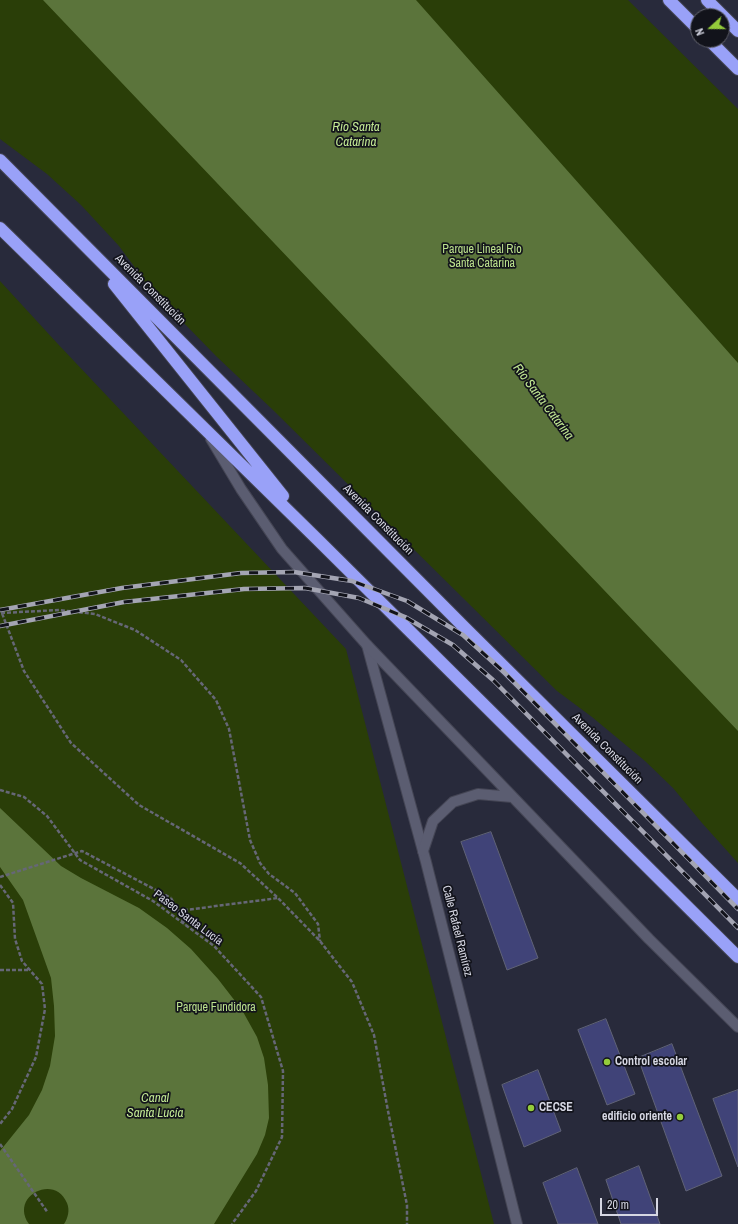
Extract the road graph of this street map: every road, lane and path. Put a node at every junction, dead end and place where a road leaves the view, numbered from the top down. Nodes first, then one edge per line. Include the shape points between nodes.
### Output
1 (669, 0) edge
2 (707, 0) edge
3 (690, 21) edge
4 (738, 31) edge
5 (717, 48) edge
6 (738, 69) edge
7 (0, 160) edge
8 (0, 228) edge
9 (76, 236) junction
10 (205, 429) junction
11 (317, 539) junction
12 (0, 608) edge
13 (1, 612) edge
14 (367, 645) junction
15 (0, 790) edge
16 (512, 797) junction
17 (423, 850) junction
18 (0, 877) edge
19 (0, 885) edge
20 (278, 898) junction
21 (738, 899) edge
22 (178, 911) junction
23 (185, 925) junction
24 (320, 941) junction
25 (738, 957) edge
26 (0, 970) edge
27 (30, 970) junction
28 (738, 1027) edge
29 (0, 1124) edge
30 (0, 1144) edge
31 (48, 1213) dead end
32 (232, 1224) edge
33 (407, 1224) edge
34 (517, 1224) edge

1 - 3 highway
2 - 4 highway
5 - 6 highway
7 - 9 highway, Avenida Constitución
8 - 10 highway
9 - 11 highway
9 - 21 highway, Avenida Constitución
10 - 11 highway
10 - 14 street via 241,490 282,549
11 - 25 highway
12 - 13 path
13 - 20 path via 24,671 71,743 140,805 240,863
13 - 24 path via 59,610 94,614 135,630 181,660 216,700 229,729 250,840 260,863 269,874 295,893 318,924
14 - 16 street
14 - 17 street, Calle Rafael Ramírez
15 - 23 path, Paseo Santa Lucía via 24,797 47,816 80,860 153,901
16 - 17 street via 478,794 453,802 433,821
16 - 28 street
17 - 34 street, Calle Rafael Ramírez
18 - 22 path, bridge via 82,851 171,898
19 - 27 path via 13,902 15,939 22,961
20 - 22 path
20 - 24 path
22 - 23 path
23 - 32 path, Paseo Santa Lucía via 214,946 261,997 283,1071 282,1137 256,1191
24 - 33 path via 352,982 374,1035 406,1205
26 - 27 path
27 - 29 path via 42,984 45,1009 36,1057 12,1109
30 - 31 path

